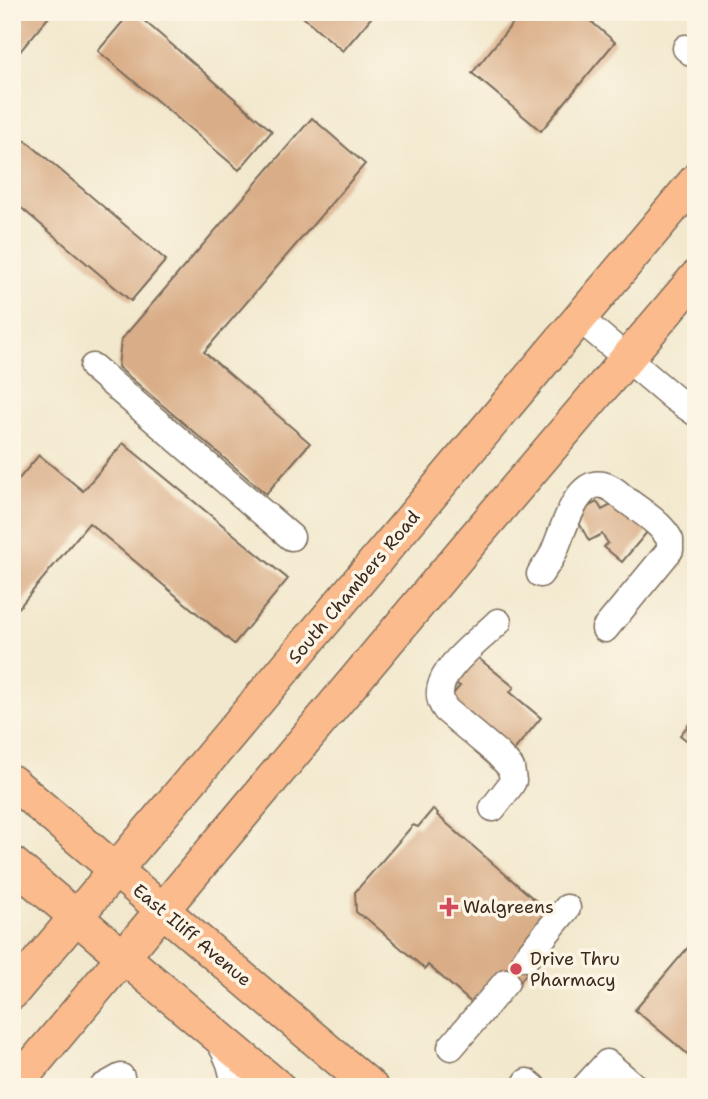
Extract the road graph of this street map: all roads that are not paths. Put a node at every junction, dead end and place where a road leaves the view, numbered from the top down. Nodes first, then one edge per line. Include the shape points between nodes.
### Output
1 (696, 180) edge
2 (696, 277) edge
3 (579, 318) junction
4 (627, 359) junction
5 (93, 367) dead end
6 (696, 413) edge
7 (291, 537) dead end
8 (540, 574) dead end
9 (498, 622) dead end
10 (605, 629) dead end
11 (12, 782) edge
12 (493, 808) dead end
13 (12, 863) edge
14 (116, 871) junction
15 (567, 908) dead end
16 (162, 910) junction
17 (76, 918) junction
18 (123, 956) junction
19 (526, 958) dead end
20 (506, 982) dead end
21 (12, 993) edge
22 (214, 1033) junction
23 (451, 1047) dead end
24 (14, 1087) edge
25 (234, 1087) edge
26 (278, 1087) edge
27 (371, 1087) edge
28 (585, 1087) edge
29 (635, 1087) edge

1 - 3 main road, South Chambers Road
2 - 4 main road
3 - 4 lane
3 - 14 main road, South Chambers Road
4 - 6 lane
4 - 16 main road
5 - 7 lane
8 - 10 lane via 576,500 592,486 612,489 659,527 670,540 670,551
9 - 12 lane via 454,664 440,690 446,710 511,768 510,786
11 - 14 main road, East Iliff Avenue
13 - 17 main road
14 - 16 main road, East Iliff Avenue
14 - 17 main road, South Chambers Road
15 - 19 lane
16 - 18 main road
16 - 27 main road, East Iliff Avenue
17 - 18 main road
17 - 21 main road, South Chambers Road
18 - 22 main road
18 - 24 main road
20 - 23 lane
22 - 25 lane via 231,1065
22 - 26 main road
28 - 29 lane via 607,1063

